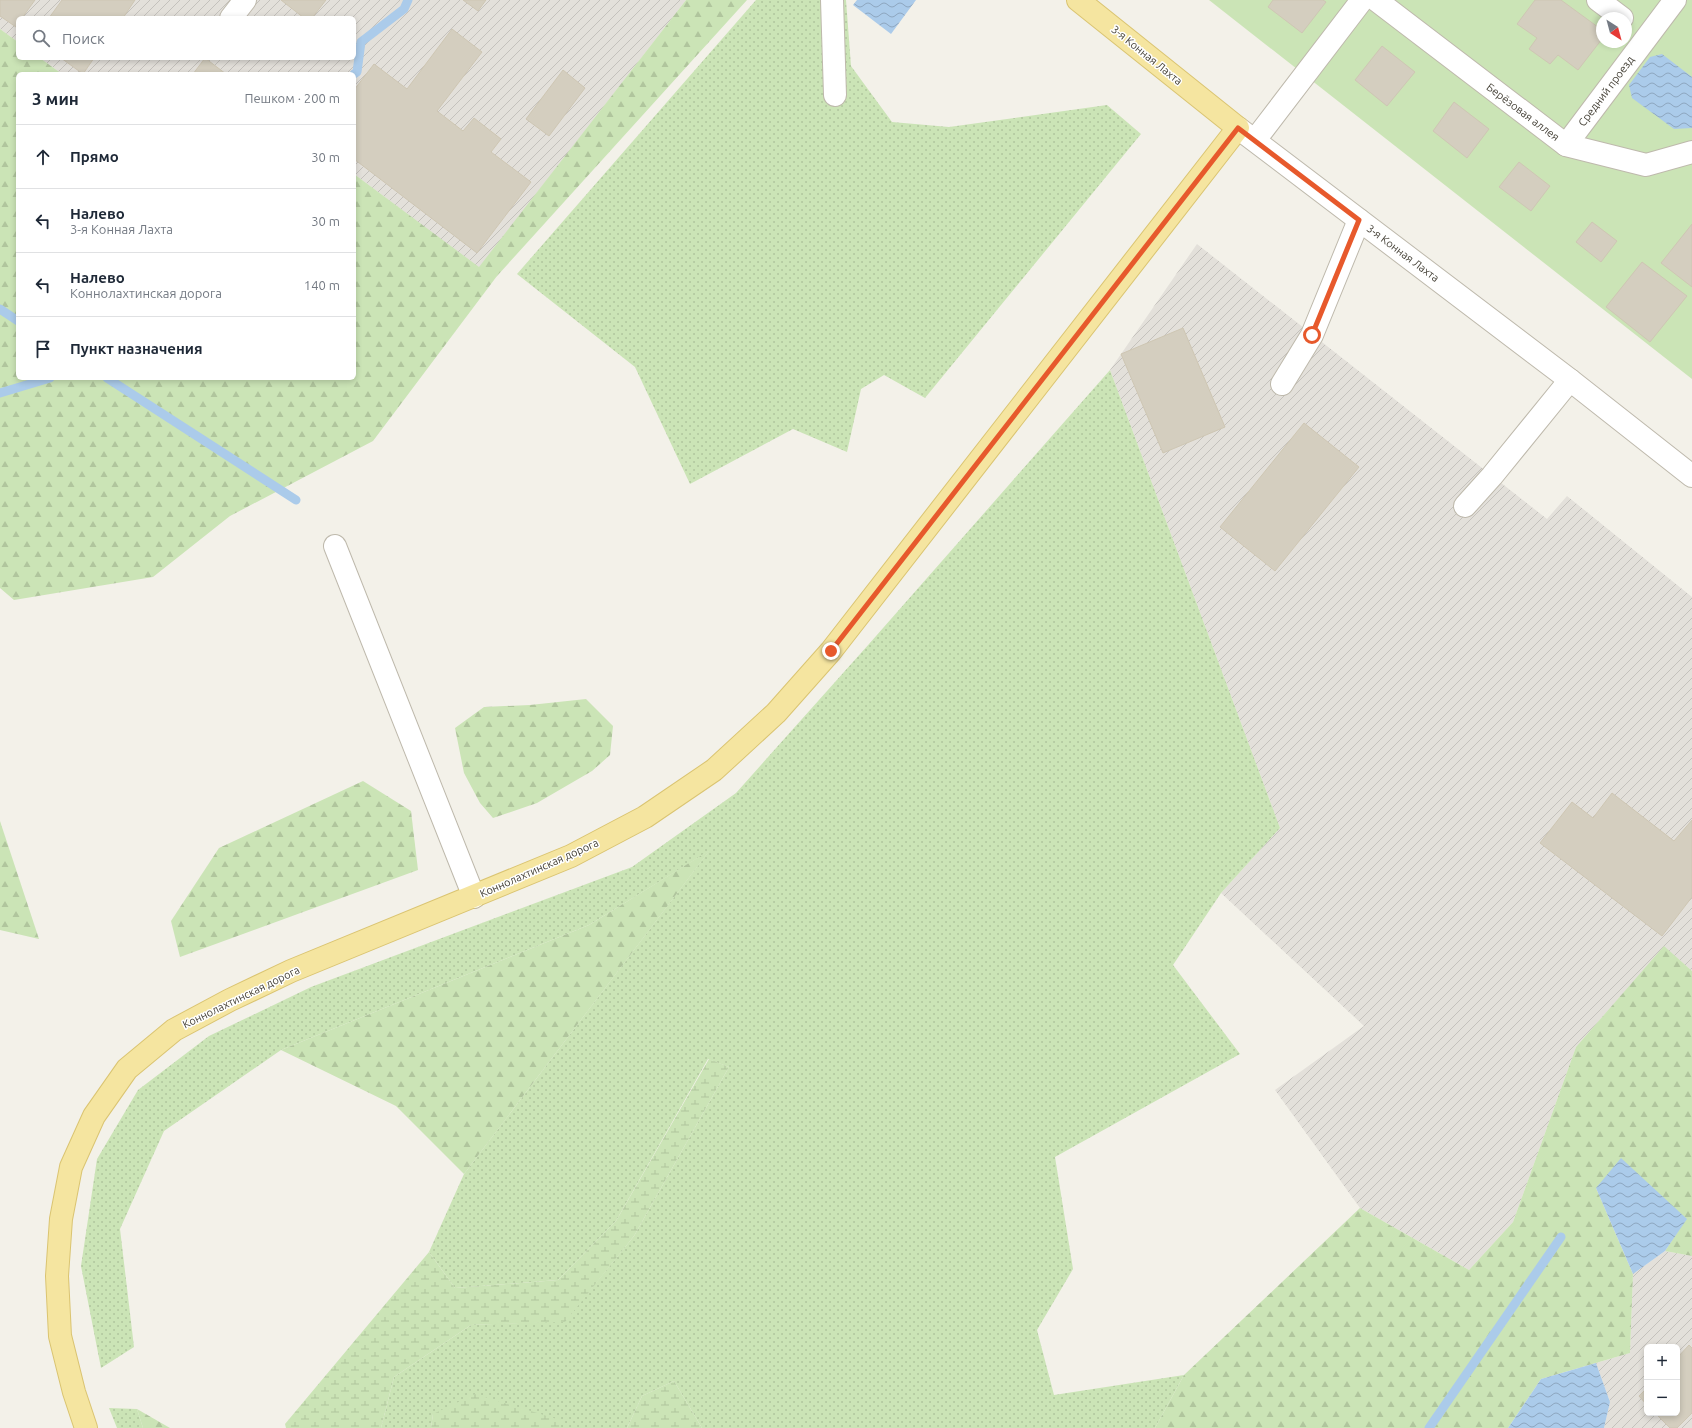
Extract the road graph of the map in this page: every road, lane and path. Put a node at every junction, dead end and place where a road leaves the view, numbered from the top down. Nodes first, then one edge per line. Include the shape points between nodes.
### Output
1 (244, 0) edge
2 (832, 0) edge
3 (1078, 0) edge
4 (1362, 0) edge
5 (1376, 0) edge
6 (1598, 0) edge
7 (1676, 0) edge
8 (1614, 12) edge
9 (232, 16) edge
10 (1632, 25) edge
11 (1648, 37) junction
12 (835, 95) dead end
13 (1246, 134) junction
14 (1566, 145) junction
15 (1692, 152) edge
16 (1359, 220) junction
17 (1570, 380) junction
18 (1282, 384) dead end
19 (1692, 476) edge
20 (1465, 506) dead end
21 (335, 546) dead end
22 (474, 897) junction
23 (86, 1428) edge

1 - 9 street
2 - 12 street
3 - 13 main road, 3-я Конная Лахта
4 - 13 street
5 - 14 street, Берёзовая аллея
6 - 8 street
7 - 11 street, Средний проезд
10 - 11 street
11 - 14 street, Средний проезд
13 - 16 street, 3-я Конная Лахта
13 - 22 main road, Коннолахтинская дорога via 831,651 776,714 714,770 645,817 571,856
14 - 15 street, Берёзовая аллея via 1646,165
16 - 17 street, 3-я Конная Лахта
16 - 18 street via 1312,335
17 - 19 street, 3-я Конная Лахта
17 - 20 street
21 - 22 street
22 - 23 main road, Коннолахтинская дорога via 291,971 230,1000 174,1030 127,1069 94,1116 71,1167 61,1219 57,1276 60,1336

